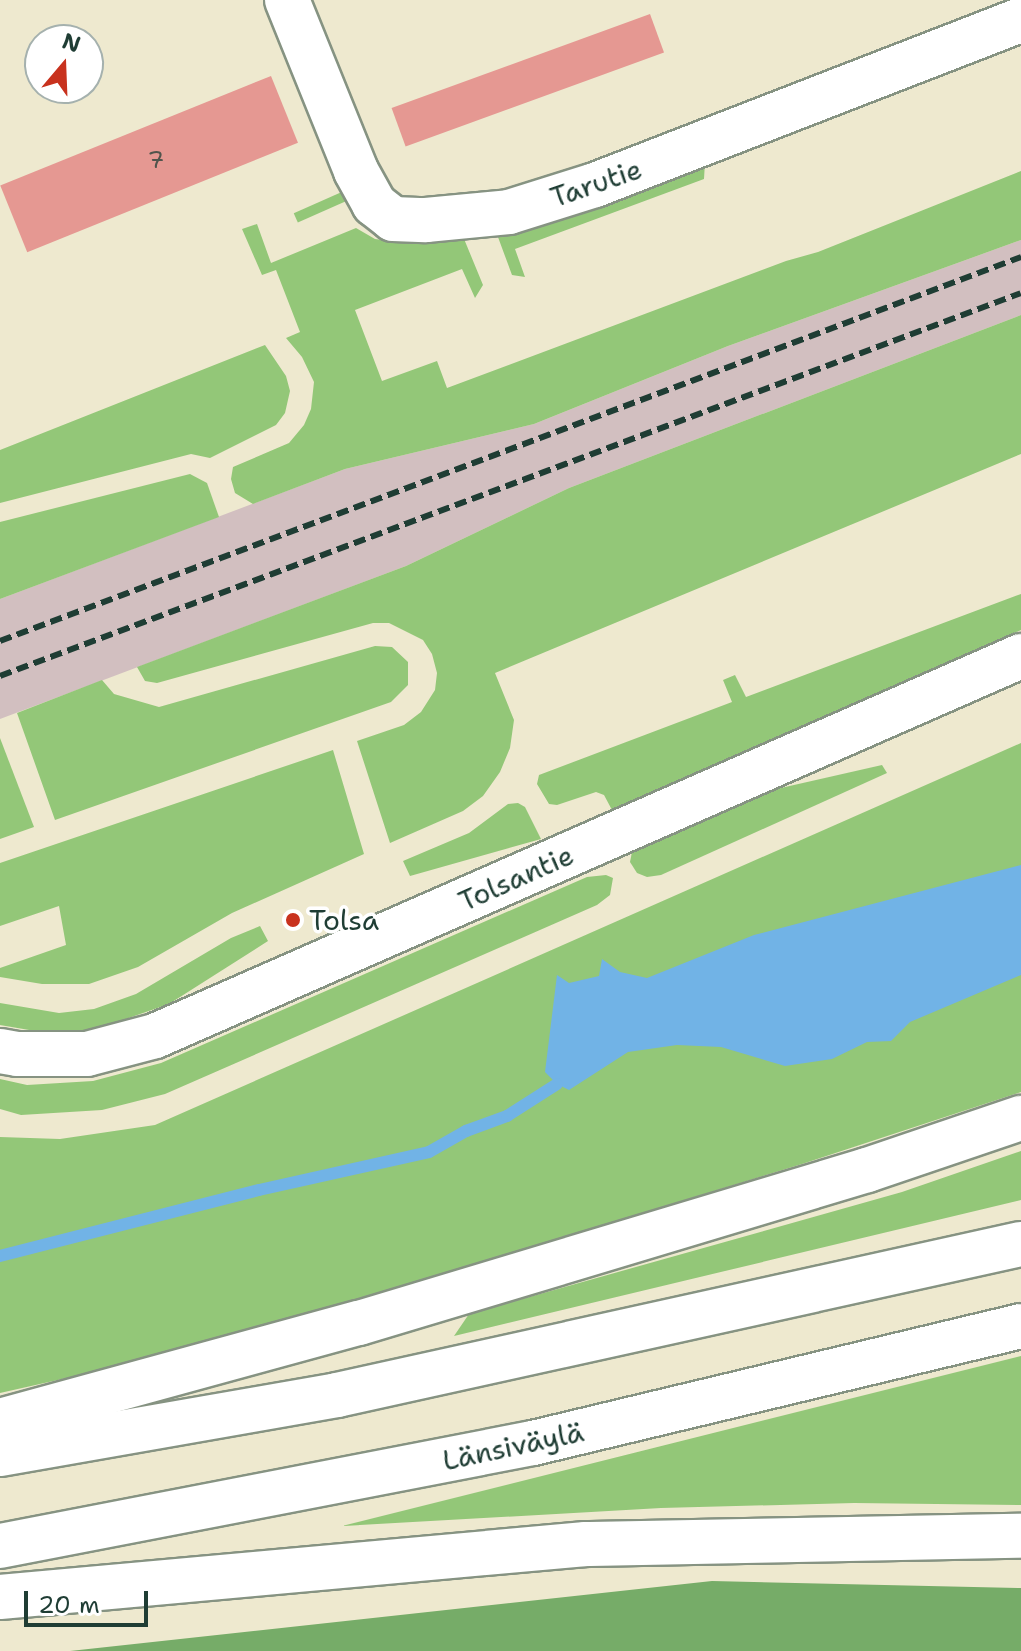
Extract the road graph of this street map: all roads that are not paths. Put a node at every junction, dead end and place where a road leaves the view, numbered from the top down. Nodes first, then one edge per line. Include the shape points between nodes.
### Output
1 (287, 0) edge
2 (1021, 20) edge
3 (1021, 656) edge
4 (0, 1051) edge
5 (1021, 1118) edge
6 (1021, 1244) edge
7 (1021, 1326) edge
8 (0, 1421) edge
9 (0, 1454) edge
10 (1021, 1536) edge
11 (0, 1546) edge
12 (0, 1597) edge

1 - 2 main road, Tarutie via 374,204 393,219 415,220 509,212 595,185
3 - 4 main road, Tolsantie via 155,1036 87,1054
5 - 8 main road via 852,1175 359,1323
6 - 9 main road via 337,1395
7 - 11 main road, Länsiväylä via 533,1443
10 - 12 main road via 586,1544

